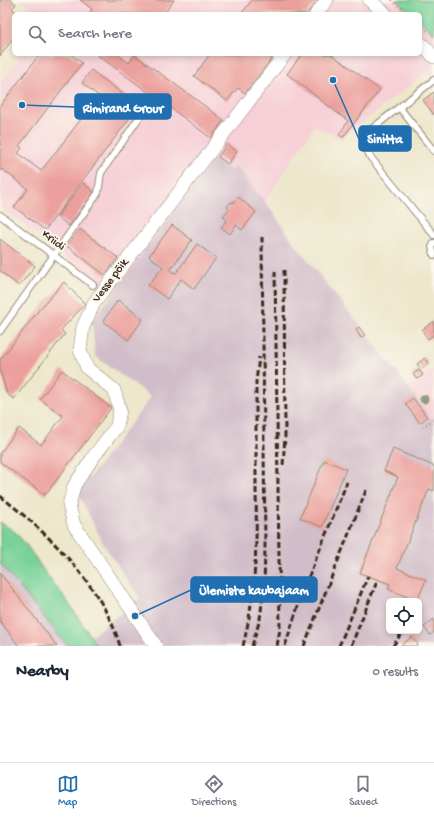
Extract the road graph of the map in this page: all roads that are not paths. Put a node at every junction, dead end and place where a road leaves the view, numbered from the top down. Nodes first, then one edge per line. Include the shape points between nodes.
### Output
1 (327, 0) edge
2 (369, 0) edge
3 (318, 12) edge
4 (384, 12) edge
5 (425, 38) edge
6 (283, 56) edge
7 (434, 58) edge
8 (434, 80) edge
9 (399, 107) junction
10 (144, 109) dead end
11 (434, 151) edge
12 (0, 215) edge
13 (434, 235) edge
14 (434, 243) edge
15 (434, 255) edge
16 (54, 256) junction
17 (93, 286) dead end
18 (0, 331) edge
19 (156, 646) edge

1 - 3 street
2 - 4 street
5 - 7 street via 427,49
6 - 19 street, Vesse põik via 94,303 83,327 80,350 87,368 114,390 120,410 117,426 74,486 69,505 74,525
8 - 9 lane
9 - 11 lane
9 - 13 lane via 369,131 365,146 371,158
10 - 16 lane via 101,172 98,193
12 - 16 lane, Kriidi
14 - 15 lane
16 - 17 lane, Kriidi
16 - 18 lane

